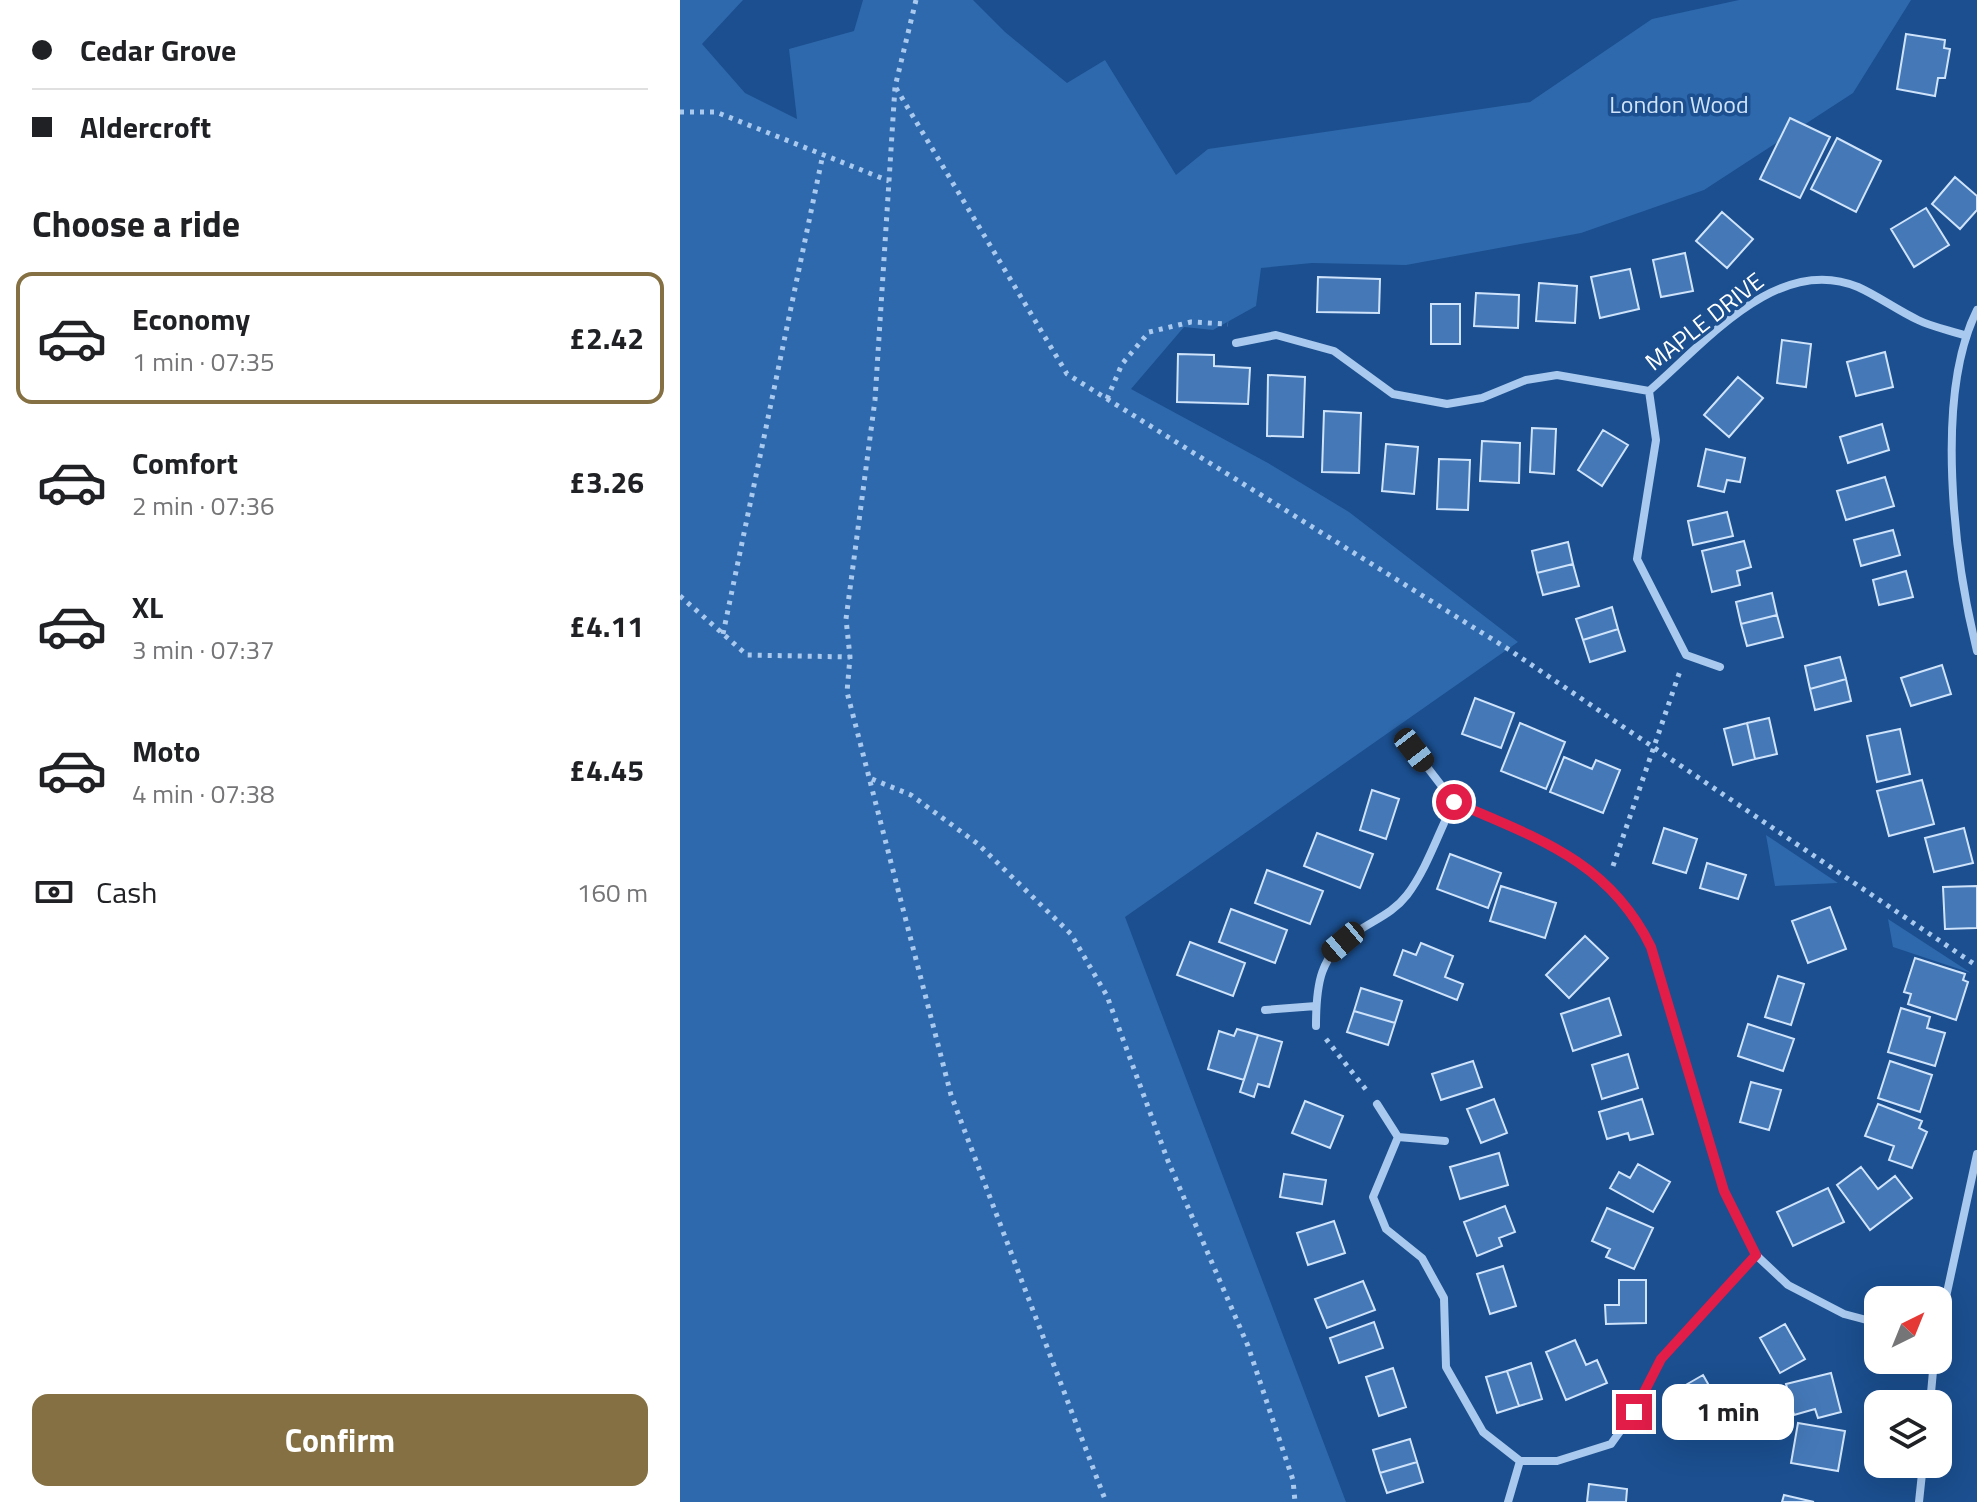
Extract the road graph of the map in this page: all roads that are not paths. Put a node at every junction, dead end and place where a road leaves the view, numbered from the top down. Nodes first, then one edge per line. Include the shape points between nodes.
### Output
1 (1977, 310) edge
2 (1964, 335) junction
3 (1236, 343) road end
4 (1649, 391) junction
5 (1977, 651) edge
6 (1720, 667) dead end
7 (1414, 750) dead end
8 (1454, 802) junction
9 (1316, 1006) junction
10 (1265, 1010) dead end
11 (1316, 1026) road end
12 (1377, 1104) road end
13 (1398, 1137) junction
14 (1445, 1141) dead end
15 (1977, 1154) edge
16 (1972, 1192) edge
17 (1756, 1255) junction
18 (1949, 1286) edge
19 (1864, 1319) edge
20 (1520, 1461) junction
21 (1922, 1478) edge
22 (1508, 1502) edge
23 (1919, 1502) edge

1 - 2 street
2 - 4 street, MAPLE DRIVE via 1921,322 1855,286 1803,280 1758,298
2 - 5 street via 1953,421 1955,512 1964,601
3 - 4 street, MAPLE DRIVE via 1276,335 1334,351 1393,394 1447,404 1557,375
4 - 6 street, MAPLE DRIVE via 1656,440 1637,559 1686,655
7 - 8 street
8 - 9 street via 1408,894 1387,915 1331,952 1316,988
8 - 17 street via 1552,845 1607,883 1633,912 1651,947 1724,1191
9 - 10 street
9 - 11 street
12 - 13 street
13 - 14 street
13 - 20 street via 1373,1197 1386,1229 1422,1258 1444,1298 1446,1367 1483,1432
15 - 16 street
16 - 18 street
17 - 19 street via 1788,1285
17 - 20 street via 1661,1359 1611,1444 1557,1461
20 - 22 street
21 - 23 street

